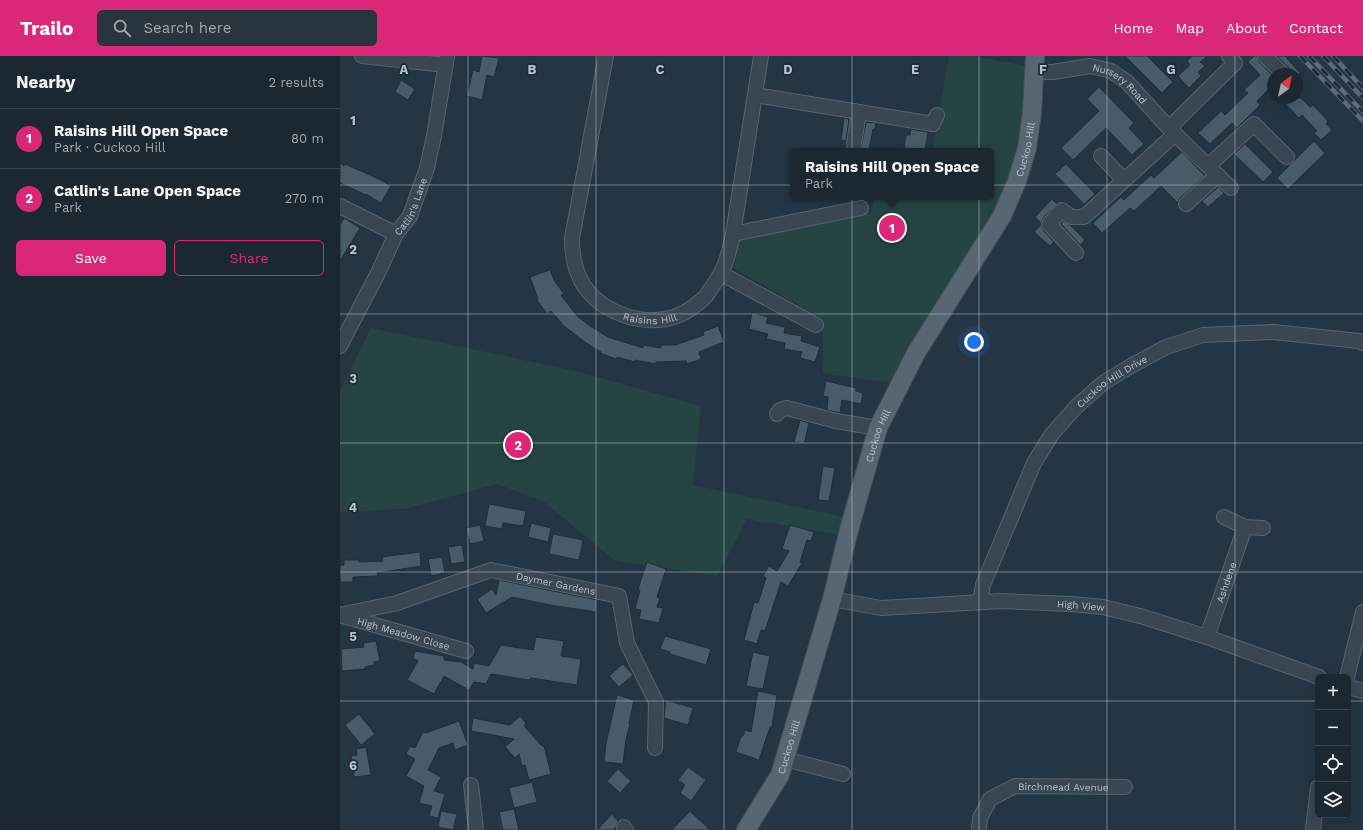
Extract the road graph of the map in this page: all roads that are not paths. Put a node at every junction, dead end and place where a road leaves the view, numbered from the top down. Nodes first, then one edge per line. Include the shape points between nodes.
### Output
1 (362, 56) edge
2 (606, 56) edge
3 (761, 56) edge
4 (1265, 56) edge
5 (1235, 58) edge
6 (447, 60) edge
7 (1035, 64) edge
8 (1276, 68) edge
9 (755, 95) junction
10 (859, 112) junction
11 (937, 115) dead end
12 (1172, 131) junction
13 (854, 144) dead end
14 (1101, 156) dead end
15 (1287, 157) dead end
16 (1213, 170) junction
17 (1124, 180) junction
18 (1231, 188) dead end
19 (1186, 204) dead end
20 (340, 206) edge
21 (861, 208) dead end
22 (396, 234) junction
23 (733, 234) junction
24 (1076, 252) dead end
25 (722, 274) junction
26 (816, 325) dead end
27 (1363, 343) edge
28 (340, 346) edge
29 (778, 414) dead end
30 (878, 428) junction
31 (1224, 517) dead end
32 (1245, 527) junction
33 (1263, 528) dead end
34 (832, 599) junction
35 (980, 602) junction
36 (1363, 612) edge
37 (340, 615) edge
38 (1208, 637) junction
39 (466, 651) dead end
40 (1348, 674) edge
41 (1315, 676) edge
42 (1351, 688) edge
43 (1363, 691) edge
44 (655, 748) dead end
45 (785, 759) junction
46 (843, 774) dead end
47 (471, 785) dead end
48 (1125, 787) dead end
49 (1315, 813) edge
50 (476, 830) edge
51 (746, 830) edge
52 (979, 830) edge
53 (1313, 830) edge

1 - 6 street
2 - 25 street, Raisins Hill via 572,238 572,256 578,275 589,292 604,305 625,316 646,320 666,319 687,311 704,298
3 - 9 street, Raisins Hill
4 - 8 street
5 - 12 street
6 - 22 street, Catlin's Lane via 427,168 410,216
7 - 12 street, Nursery Road via 1053,72 1090,66 1111,72 1127,82
7 - 30 main road, Cuckoo Hill via 1027,148 1002,216 916,353
9 - 10 street
9 - 23 street, Raisins Hill
10 - 11 street via 933,124
10 - 13 street
12 - 16 street, Nursery Road
12 - 17 street
14 - 17 street
15 - 16 street via 1254,124
16 - 18 street, Nursery Road
16 - 19 street
17 - 24 street via 1084,217 1071,217 1062,210 1049,224
20 - 22 street
21 - 23 street
22 - 28 street, Catlin's Lane
23 - 25 street, Raisins Hill
25 - 26 street
27 - 35 street, Cuckoo Hill Drive via 1273,332 1203,335 1166,348 1103,383 1052,434 1034,464 983,585
29 - 30 street via 780,410 787,408 836,421
30 - 34 main road, Cuckoo Hill
31 - 32 street
32 - 33 street
32 - 38 street, Ashdene
34 - 35 street, High View via 881,608
34 - 45 main road, Cuckoo Hill
35 - 38 street, High View via 1032,601 1103,607
36 - 40 street
37 - 39 street, High Meadow Close
37 - 44 street, Daymer Gardens via 397,603 492,570 619,596 626,643 656,702
38 - 41 street, High View
42 - 43 street
45 - 46 street
45 - 51 main road, Cuckoo Hill via 780,775
47 - 50 street
48 - 52 street, Birchmead Avenue via 1015,786 990,799 980,818
49 - 53 street

